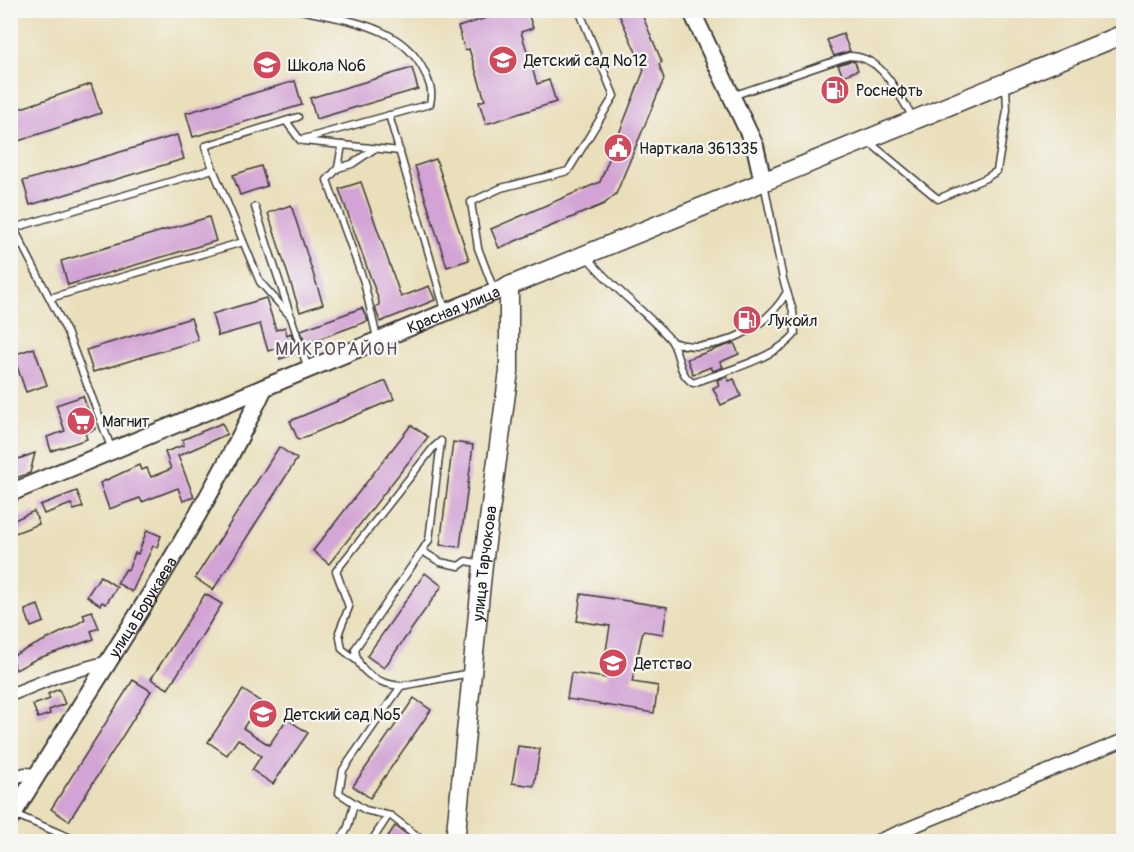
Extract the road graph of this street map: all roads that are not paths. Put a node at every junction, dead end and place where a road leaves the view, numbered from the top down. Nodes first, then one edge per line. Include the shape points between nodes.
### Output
1 (301, 10) edge
2 (579, 10) edge
3 (691, 10) edge
4 (1124, 34) edge
5 (1006, 82) junction
6 (731, 96) junction
7 (389, 115) junction
8 (298, 117) dead end
9 (915, 120) junction
10 (286, 121) junction
11 (300, 140) junction
12 (867, 140) junction
13 (342, 145) junction
14 (375, 148) junction
15 (400, 151) junction
16 (338, 168) junction
17 (213, 169) junction
18 (764, 182) junction
19 (255, 207) dead end
20 (10, 221) edge
21 (14, 228) junction
22 (243, 242) junction
23 (584, 254) junction
24 (502, 289) junction
25 (787, 292) junction
26 (50, 298) junction
27 (446, 314) junction
28 (292, 318) junction
29 (378, 342) junction
30 (672, 342) junction
31 (308, 370) junction
32 (264, 388) junction
33 (112, 452) junction
34 (10, 493) edge
35 (422, 551) junction
36 (483, 564) junction
37 (356, 660) junction
38 (108, 662) junction
39 (473, 672) junction
40 (401, 686) junction
41 (10, 695) edge
42 (1124, 740) edge
43 (38, 775) junction
44 (10, 778) edge
45 (354, 804) junction
46 (388, 816) junction
47 (12, 817) edge
48 (424, 841) edge
49 (80, 842) edge
50 (340, 842) edge
51 (371, 842) edge
52 (455, 842) edge
53 (875, 842) edge

1 - 7 lane via 365,24 403,42 420,63 433,90 430,104
2 - 24 lane via 614,96 568,171 501,188 471,202 478,248
3 - 6 street
4 - 5 main road, Красная улица
5 - 9 main road, Красная улица
5 - 12 lane via 1007,110 997,171 938,199
6 - 9 lane via 849,56 860,56 884,72
6 - 18 street via 755,146
7 - 11 lane
7 - 15 lane
8 - 10 lane
9 - 12 main road, Красная улица
10 - 11 lane
10 - 17 lane via 205,146
11 - 13 lane
12 - 18 main road, Красная улица
13 - 14 lane
13 - 16 lane
14 - 15 lane
14 - 16 lane via 352,164
15 - 27 lane
16 - 29 lane via 327,180 364,282
17 - 21 lane
17 - 22 lane
18 - 23 main road, Красная улица
18 - 25 lane
19 - 28 lane
20 - 21 lane
21 - 26 lane
22 - 26 lane
22 - 28 lane via 260,282
23 - 24 main road, Красная улица
23 - 30 lane
24 - 27 street, Красная улица
24 - 36 main road, улица Тарчокова via 509,371
25 - 30 lane via 766,320 745,332 701,346
25 - 30 lane via 795,334 786,345 693,383 681,370
26 - 33 lane via 88,382
27 - 29 street, Красная улица
28 - 31 lane
29 - 31 street, Красная улица
31 - 32 street, Красная улица
32 - 33 street, Красная улица
32 - 38 street, улица Борукаева via 187,532
33 - 34 street, Красная улица
35 - 36 lane via 440,562 459,566 466,561
35 - 37 lane via 355,649
35 - 37 lane via 429,540 441,441 336,571 349,607 339,632 342,649
36 - 39 main road, улица Тарчокова
37 - 40 lane via 370,677
38 - 41 street via 57,676
38 - 43 street, улица Борукаева
39 - 40 lane
39 - 52 main road, улица Тарчокова
40 - 45 lane via 343,770 339,794
42 - 53 street
43 - 44 street
43 - 47 street, улица Борукаева
45 - 46 lane
45 - 50 lane
46 - 48 lane
46 - 51 lane
47 - 49 lane

